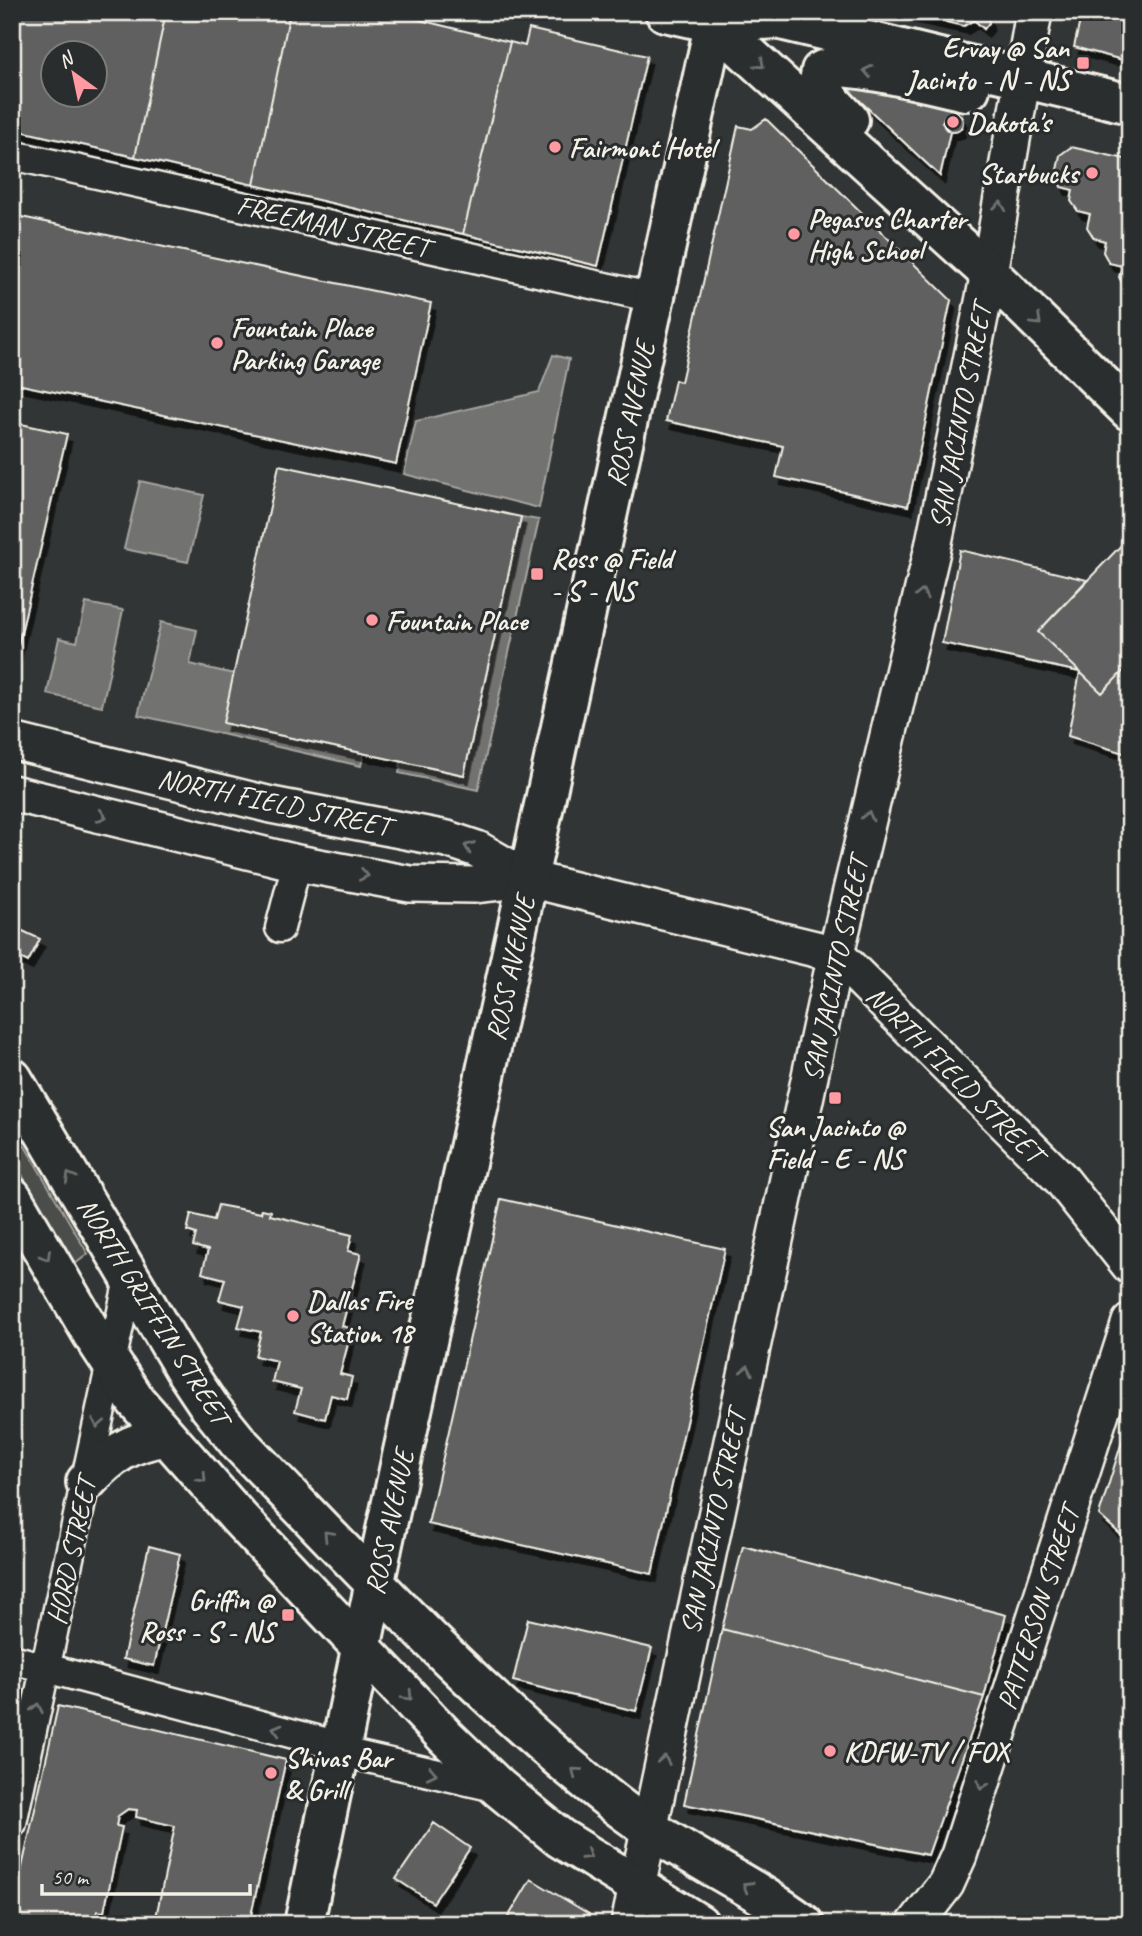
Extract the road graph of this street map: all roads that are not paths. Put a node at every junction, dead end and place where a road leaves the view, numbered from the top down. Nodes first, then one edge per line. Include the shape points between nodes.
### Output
1 (666, 12) edge
2 (1034, 12) edge
3 (716, 18) edge
4 (1013, 76) junction
5 (1130, 104) edge
6 (12, 155) edge
7 (883, 176) junction
8 (989, 273) junction
9 (654, 298) junction
10 (1130, 411) edge
11 (12, 741) edge
12 (106, 764) junction
13 (12, 779) edge
14 (12, 793) edge
15 (297, 863) junction
16 (529, 879) junction
17 (280, 928) dead end
18 (836, 954) junction
19 (12, 1078) edge
20 (1061, 1180) junction
21 (12, 1197) edge
22 (1130, 1234) edge
23 (1130, 1266) edge
24 (129, 1279) junction
25 (1130, 1322) edge
26 (110, 1364) junction
27 (165, 1437) junction
28 (86, 1482) junction
29 (376, 1584) junction
30 (362, 1647) junction
31 (12, 1659) edge
32 (46, 1668) junction
33 (342, 1749) junction
34 (499, 1788) junction
35 (12, 1823) edge
36 (650, 1827) junction
37 (637, 1887) junction
38 (304, 1924) edge
39 (629, 1924) edge
40 (699, 1924) edge
41 (804, 1924) edge
42 (915, 1924) edge

1 - 3 main road
2 - 4 street, SAN JACINTO STREET
3 - 4 main road via 777,19
3 -> 7 main road
3 - 9 main road, ROSS AVENUE
4 - 5 main road
4 -> 7 main road via 966,91 834,65 821,71 818,87 876,146
8 -> 4 street, SAN JACINTO STREET
6 - 9 street, FREEMAN STREET
7 - 8 main road
8 -> 10 main road
18 -> 8 street, SAN JACINTO STREET via 933,547
9 - 16 main road, ROSS AVENUE
11 - 12 street, NORTH FIELD STREET
12 - 13 street via 87,786 73,791
16 -> 12 street, NORTH FIELD STREET via 477,849 447,839 271,805
14 -> 15 street, NORTH FIELD STREET
15 -> 16 street, NORTH FIELD STREET via 410,884 473,886
15 - 17 street
16 - 18 street, NORTH FIELD STREET
16 - 29 main road, ROSS AVENUE
18 - 20 street, NORTH FIELD STREET
36 -> 18 street, SAN JACINTO STREET
24 -> 19 main road, NORTH GRIFFIN STREET
20 - 22 street, NORTH FIELD STREET
20 - 23 street, NORTH FIELD STREET
21 -> 26 main road, NORTH GRIFFIN STREET
24 - 26 street, HORD STREET
29 -> 24 main road, NORTH GRIFFIN STREET via 209,1406
25 -> 42 street, PATTERSON STREET via 959,1855 946,1884
26 - 27 main road, NORTH GRIFFIN STREET
26 -> 28 street, HORD STREET
27 - 28 main road via 125,1447
27 -> 30 main road, NORTH GRIFFIN STREET
28 - 32 street, HORD STREET
29 - 30 main road, ROSS AVENUE
36 -> 29 main road, NORTH GRIFFIN STREET via 521,1727
30 - 33 main road, ROSS AVENUE
30 -> 34 main road, NORTH GRIFFIN STREET
31 - 32 street
33 -> 32 street
35 -> 32 street, HORD STREET
33 -> 34 street
33 - 38 main road, ROSS AVENUE
34 -> 37 main road, NORTH GRIFFIN STREET via 560,1838
36 - 37 street, SAN JACINTO STREET
41 -> 36 main road, NORTH GRIFFIN STREET
37 - 39 street, SAN JACINTO STREET
37 - 40 main road, NORTH GRIFFIN STREET

